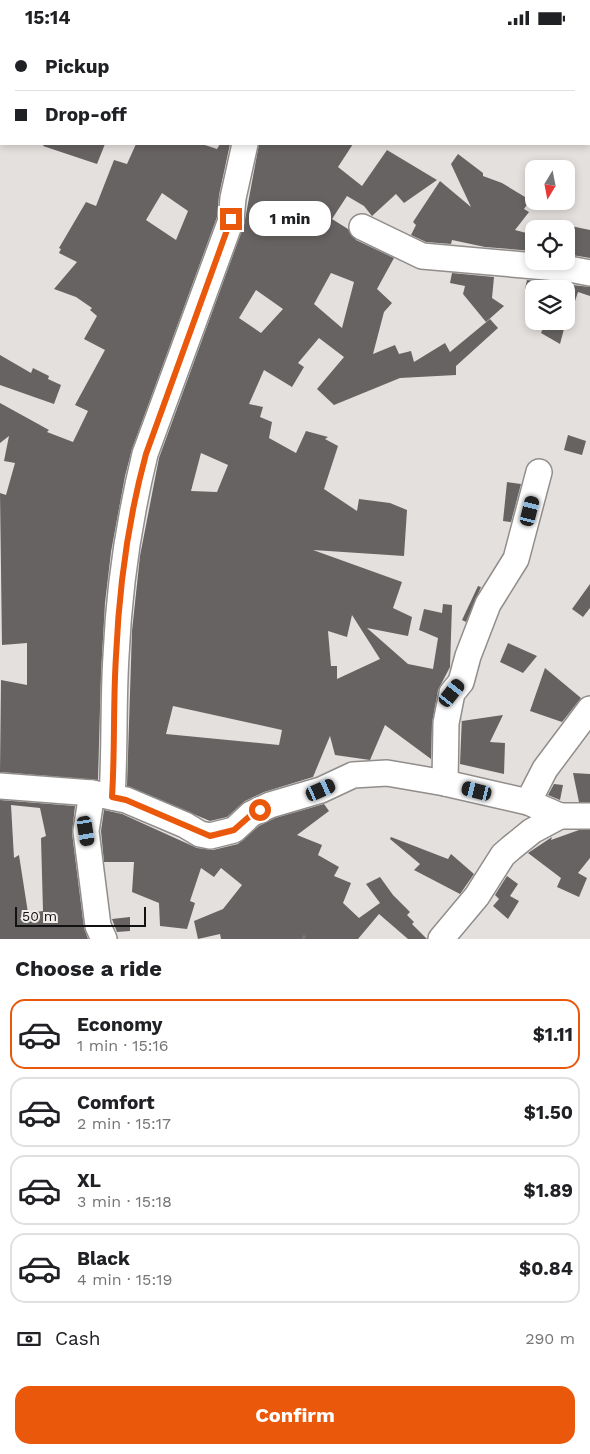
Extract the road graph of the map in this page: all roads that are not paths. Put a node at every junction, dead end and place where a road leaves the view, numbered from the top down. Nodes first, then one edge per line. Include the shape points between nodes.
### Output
1 (245, 145) edge
2 (362, 227) dead end
3 (590, 273) edge
4 (538, 471) dead end
5 (590, 709) edge
6 (444, 783) junction
7 (0, 785) edge
8 (102, 795) junction
9 (528, 802) junction
10 (590, 816) edge
11 (560, 817) junction
12 (104, 939) edge
13 (441, 939) edge

1 - 8 street via 232,198 231,219 146,454 137,488 120,603 115,738
2 - 3 street via 422,256 560,267
4 - 6 street via 516,559 488,604 461,682 452,693 446,723
5 - 9 street via 545,769
6 - 8 street via 387,773 353,775 321,790 270,805 251,815 234,830 210,836 126,800
6 - 9 street
7 - 8 street
8 - 12 street via 86,831 98,926
9 - 11 street
10 - 11 street
11 - 13 street via 532,831 503,855 477,896

